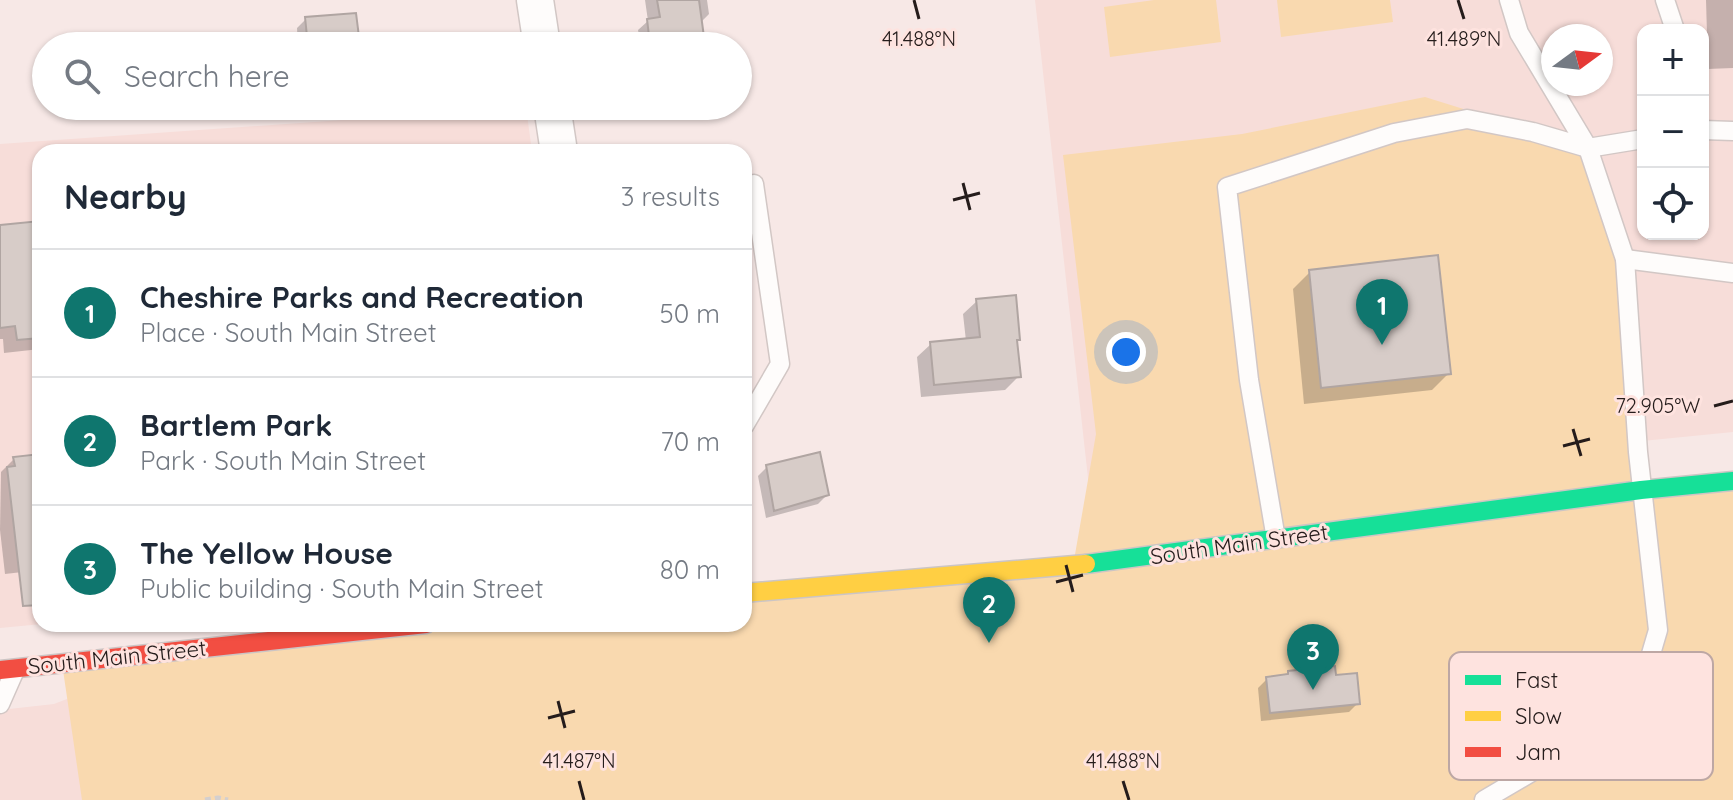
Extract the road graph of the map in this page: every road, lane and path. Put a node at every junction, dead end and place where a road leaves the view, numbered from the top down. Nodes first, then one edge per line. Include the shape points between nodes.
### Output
1 (535, 0) edge
2 (1509, 0) edge
3 (1665, 0) edge
4 (1673, 24) edge
5 (540, 32) edge
6 (554, 120) edge
7 (1709, 130) edge
8 (1733, 131) edge
9 (1637, 140) edge
10 (558, 144) edge
11 (1588, 148) junction
12 (752, 184) edge
13 (1625, 259) junction
14 (1733, 273) edge
15 (752, 412) edge
16 (1733, 481) edge
17 (1641, 490) junction
18 (1276, 539) junction
19 (752, 590) edge
20 (352, 632) edge
21 (1652, 652) edge
22 (8, 669) edge
23 (0, 704) edge
24 (1518, 780) edge
25 (205, 800) edge
26 (228, 800) edge
27 (1484, 800) edge

1 - 5 street
2 - 11 lane via 1519,33
3 - 4 lane
6 - 10 street
7 - 8 lane
9 - 11 lane
11 - 13 lane
11 - 18 lane via 1467,119 1394,133 1227,187 1249,380
12 - 15 lane via 780,364
13 - 14 lane
13 - 17 lane
16 - 17 highway, South Main Street
17 - 18 highway, South Main Street
17 - 21 lane via 1658,630
18 - 19 highway, South Main Street via 1073,566
20 - 22 highway, South Main Street
22 - 23 lane
24 - 27 lane
25 - 26 path

